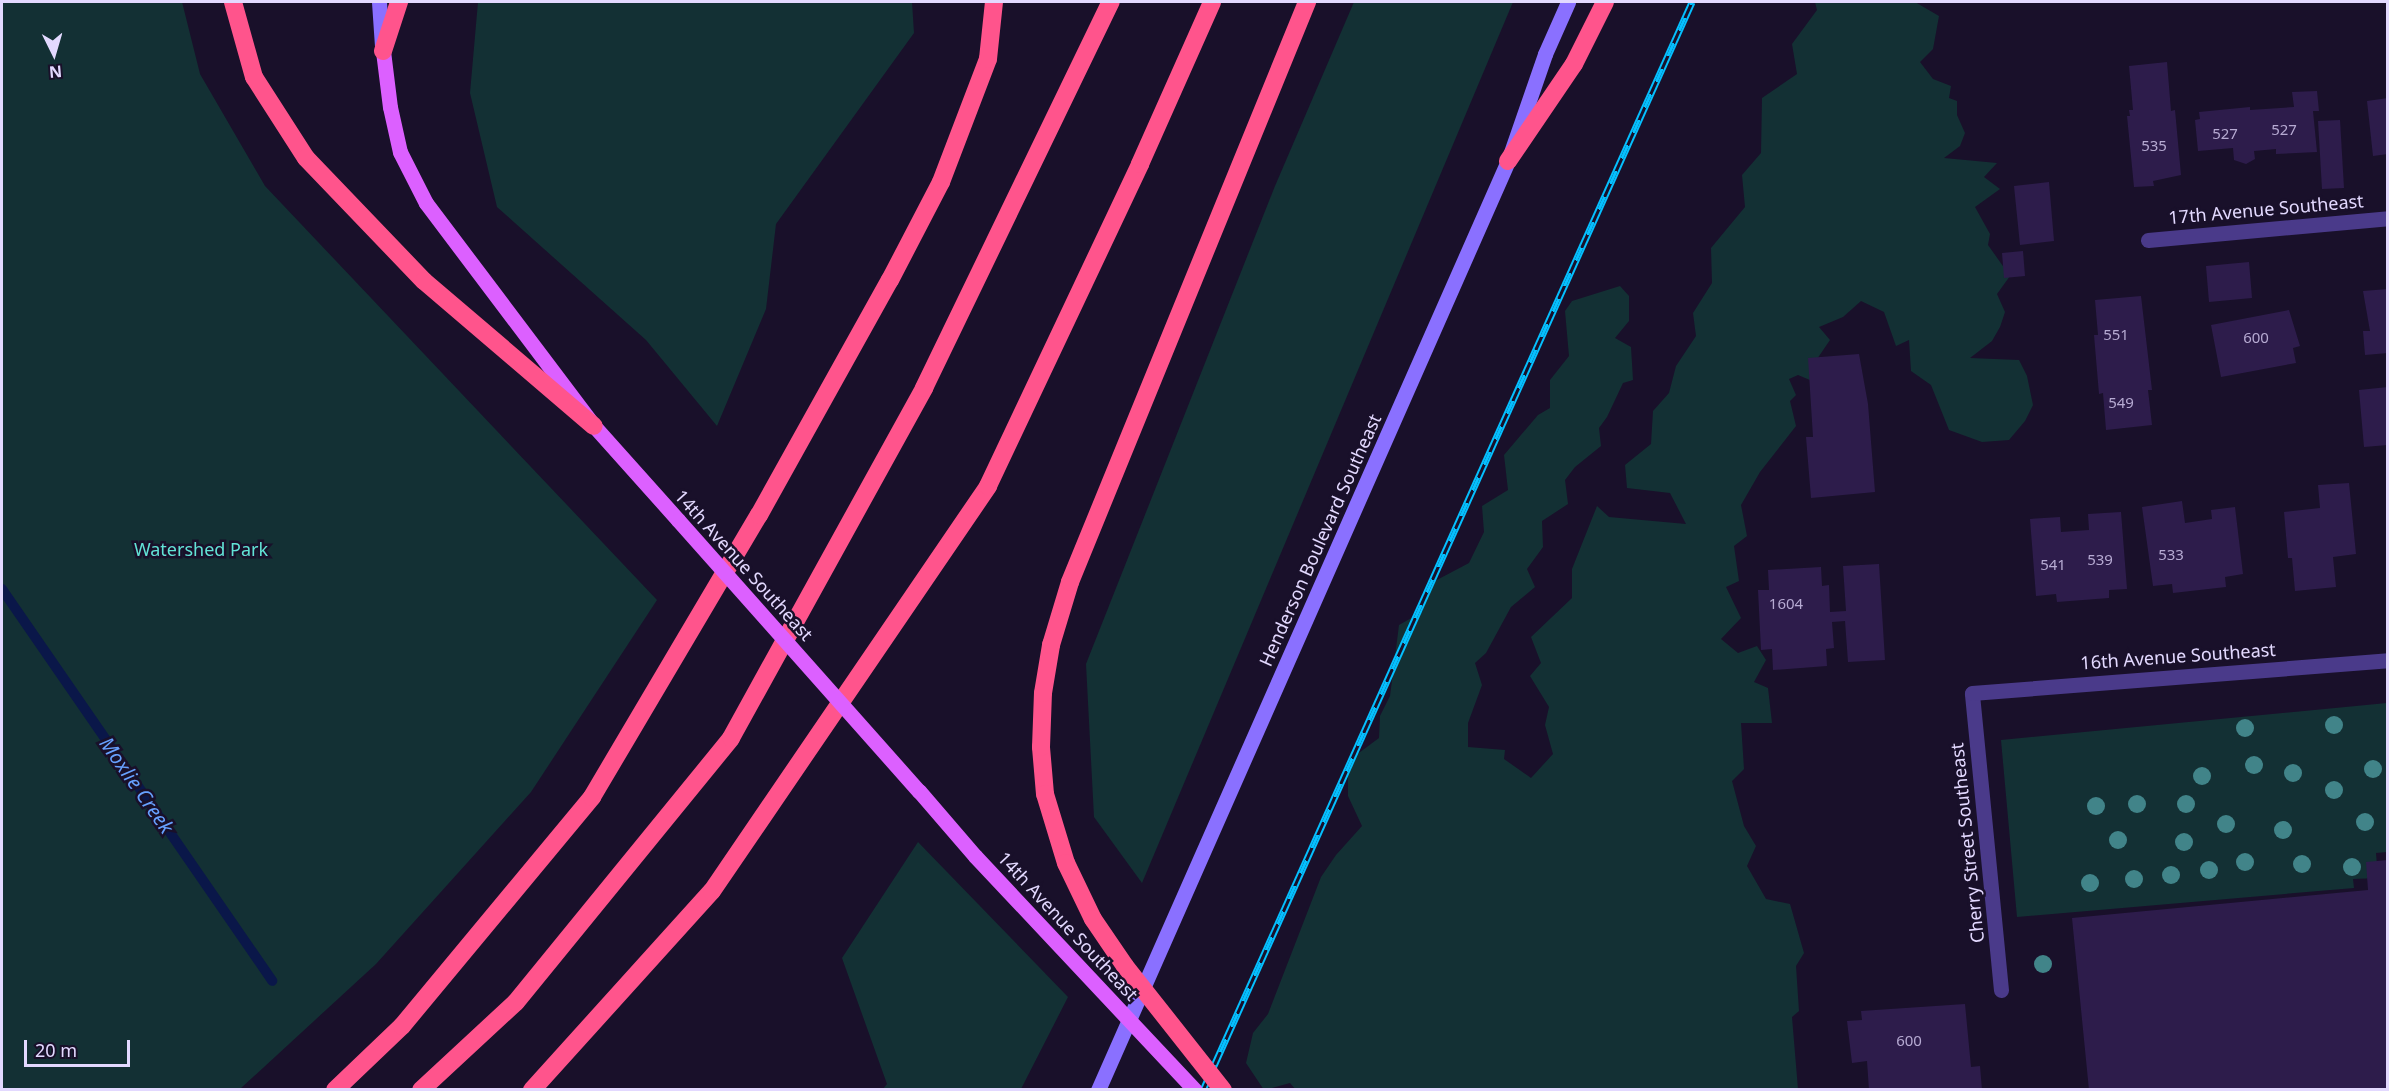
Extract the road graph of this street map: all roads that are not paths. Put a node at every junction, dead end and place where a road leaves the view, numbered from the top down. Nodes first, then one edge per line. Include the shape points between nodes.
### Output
1 (233, 2) edge
2 (379, 2) edge
3 (399, 2) edge
4 (994, 2) edge
5 (1111, 2) edge
6 (1212, 2) edge
7 (1307, 2) edge
8 (1568, 2) edge
9 (1605, 2) edge
10 (383, 51) junction
11 (1508, 161) junction
12 (2388, 218) edge
13 (2148, 240) dead end
14 (594, 426) junction
15 (2388, 660) edge
16 (1972, 693) joint
17 (2001, 990) dead end
18 (335, 1089) edge
19 (421, 1089) edge
20 (532, 1089) edge
21 (1098, 1089) edge
22 (1196, 1089) edge
23 (1223, 1089) edge

1 - 14 highway via 254,77 306,158 424,281
2 - 10 main road, 14th Avenue Southeast
3 - 10 highway
4 - 18 highway via 988,58 941,182 759,515 592,797 402,1026
5 - 19 highway via 924,388 731,738 516,1002
6 - 20 highway via 988,486 712,891
7 - 23 highway, bridge via 1070,582 1051,645 1042,693 1045,794 1066,863 1093,919 1125,966
8 - 11 main road, Henderson Boulevard Southeast via 1545,54
9 - 11 highway via 1574,64
10 - 14 main road, 14th Avenue Southeast via 400,152 426,203
11 - 21 main road, Henderson Boulevard Southeast
12 - 13 street, 17th Avenue Southeast
14 - 22 main road, 14th Avenue Southeast, bridge via 975,856
15 - 16 street, 16th Avenue Southeast
16 - 17 street, Cherry Street Southeast

